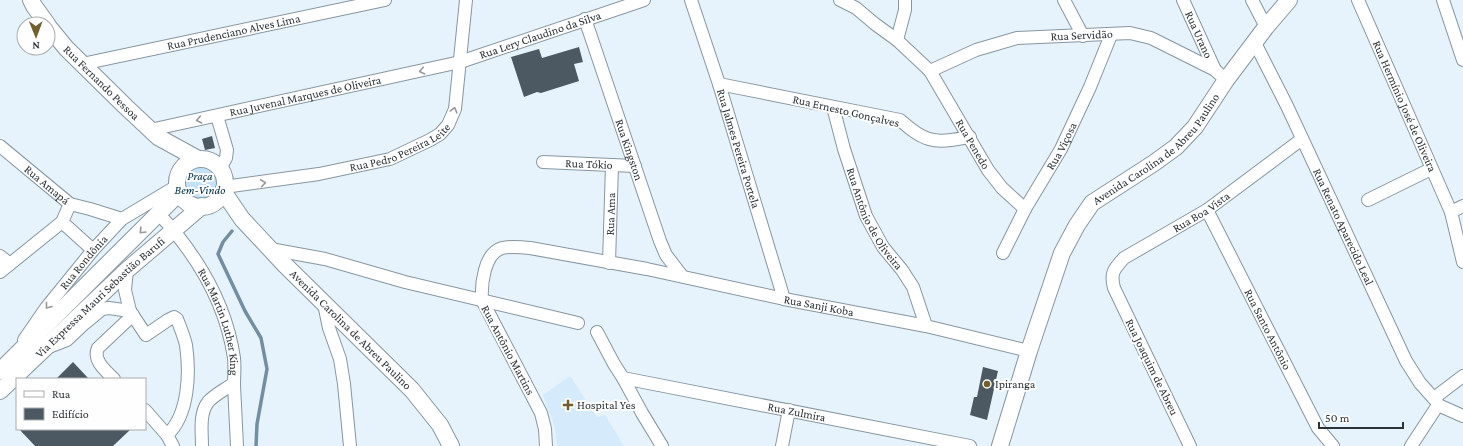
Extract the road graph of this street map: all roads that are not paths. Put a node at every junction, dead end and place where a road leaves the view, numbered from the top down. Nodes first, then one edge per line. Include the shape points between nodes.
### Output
1 (32, 0) edge
2 (385, 0) edge
3 (466, 0) edge
4 (644, 0) edge
5 (690, 0) edge
6 (840, 0) edge
7 (905, 0) edge
8 (1064, 0) edge
9 (1183, 0) edge
10 (1252, 0) edge
11 (1289, 0) edge
12 (1358, 0) edge
13 (1443, 0) edge
14 (41, 16) edge
15 (585, 19) junction
16 (1266, 27) junction
17 (1111, 35) junction
18 (56, 36) edge
19 (1083, 36) junction
20 (897, 40) junction
21 (1255, 43) junction
22 (1463, 60) edge
23 (460, 62) junction
24 (82, 64) junction
25 (930, 71) junction
26 (1220, 75) junction
27 (719, 84) junction
28 (833, 107) junction
29 (217, 116) junction
30 (154, 133) junction
31 (970, 137) junction
32 (1302, 139) junction
33 (0, 146) edge
34 (198, 159) junction
35 (543, 162) dead end
36 (612, 165) junction
37 (635, 166) junction
38 (220, 169) junction
39 (1431, 169) junction
40 (179, 183) junction
41 (224, 189) junction
42 (1368, 200) dead end
43 (70, 204) junction
44 (206, 206) junction
45 (1463, 206) edge
46 (1025, 209) junction
47 (1207, 210) junction
48 (1451, 212) junction
49 (159, 214) junction
50 (122, 219) junction
51 (242, 219) junction
52 (62, 222) junction
53 (174, 230) junction
54 (270, 249) junction
55 (92, 250) junction
56 (1003, 253) dead end
57 (0, 256) edge
58 (609, 262) junction
59 (1463, 262) edge
60 (10, 264) junction
61 (127, 270) junction
62 (0, 272) edge
63 (682, 276) junction
64 (1114, 288) joint
65 (784, 299) junction
66 (482, 300) junction
67 (324, 304) junction
68 (131, 313) junction
69 (578, 323) dead end
70 (926, 326) junction
71 (597, 332) dead end
72 (48, 347) junction
73 (1029, 351) junction
74 (5, 366) edge
75 (1463, 376) edge
76 (113, 378) edge
77 (623, 378) junction
78 (234, 383) junction
79 (0, 391) edge
80 (1436, 402) junction
81 (789, 410) junction
82 (146, 411) edge
83 (1463, 416) edge
84 (170, 441) edge
85 (202, 446) edge
86 (237, 446) edge
87 (350, 446) edge
88 (451, 446) edge
89 (546, 446) edge
90 (662, 446) edge
91 (782, 446) edge
92 (970, 446) edge
93 (1000, 446) edge
94 (1190, 446) edge
95 (1333, 446) edge
96 (1411, 446) edge

1 - 14 main road, Rua Fernando Pessoa
2 - 24 street, Rua Prudenciano Alves Lima
3 - 23 street, Rua Pedro Pereira Leite
4 - 15 street, Rua Lery Claudino da Silva
5 - 27 street, Rua Jalmes Pereira Portela
6 - 20 street via 856,8
7 - 20 street
8 - 19 street
9 - 26 street, Rua Urano
10 - 16 street
11 - 16 main road, Avenida Carolina de Abreu Paulino
12 - 39 street, Rua Hermínio José de Oliveira
13 - 22 street
15 - 23 street, Rua Lery Claudino da Silva
15 - 37 street, Rua Kingston
16 - 21 main road, Avenida Carolina de Abreu Paulino
17 - 19 street, Rua Servidão
17 - 26 street, Rua Servidão via 1130,33 1151,38
17 - 46 street, Rua Viçosa via 1062,149
18 - 24 main road, Rua Fernando Pessoa
19 - 25 street, Rua Servidão via 1017,38 976,50
20 - 25 street
21 - 26 main road, Avenida Carolina de Abreu Paulino
21 - 32 street, Rua Renato Aparecido Leal
23 -> 29 street, Rua Juvenal Marques de Oliveira
41 -> 23 street, Rua Pedro Pereira Leite via 319,174 390,159 430,140 448,125 455,110
24 - 30 main road, Rua Fernando Pessoa
25 - 31 street, Rua Penedo
26 - 73 main road, Avenida Carolina de Abreu Paulino via 1195,128 1176,147 1092,203 1076,225 1062,253
27 - 28 street, Rua Ernesto Gonçalves
27 - 65 street, Rua Jalmes Pereira Portela
28 - 31 street, Rua Ernesto Gonçalves via 900,120 928,139
28 - 70 street, Rua Antônio de Oliveira via 866,216 883,247 913,287
29 -> 30 street, Rua Juvenal Marques de Oliveira
29 - 38 street via 228,150
30 - 34 main road, Rua Fernando Pessoa
30 - 40 main road, Rua Fernando Pessoa
31 - 46 street, Rua Penedo via 988,170 1002,188
32 - 47 street, Rua Boa Vista
32 - 80 street, Rua Renato Aparecido Leal via 1406,361
33 - 43 street, Rua Amapá
34 - 38 main road via 210,161
34 - 40 main road via 185,165
35 - 36 street, Rua Tókio
36 - 37 street, Rua Tókio
36 - 58 street, Rua Ama
37 - 63 street, Rua Kingston via 666,255
38 - 41 main road
39 - 42 street
39 - 48 street, Rua Hermínio José de Oliveira
40 - 44 main road via 186,202
40 - 49 main road, Via Expressa Mauri Sebastião Barufi
40 - 50 street, Rua Rondônia
41 - 44 main road via 220,197
41 - 51 main road, Avenida Carolina de Abreu Paulino
43 - 50 street, Rua Amapá
43 - 52 street
44 - 51 main road, Avenida Carolina de Abreu Paulino
44 - 53 main road, Via Expressa Mauri Sebastião Barufi
45 - 48 street
46 - 56 street, Rua Viçosa
47 - 64 street, Rua Boa Vista via 1124,258 1114,268
47 - 95 street, Rua Santo Antônio via 1318,428
48 - 59 street, Rua Hermínio José de Oliveira
49 - 53 street, Rua Martin Luther King
49 -> 74 main road, Via Expressa Mauri Sebastião Barufi
50 - 55 street, Rua Rondônia
51 - 54 main road, Avenida Carolina de Abreu Paulino
52 - 55 street, Rua Amapá
52 - 60 street
53 - 61 main road, Via Expressa Mauri Sebastião Barufi
53 - 78 street, Rua Martin Luther King via 206,278 224,315 234,359
54 - 66 street via 325,260
54 - 67 main road, Avenida Carolina de Abreu Paulino
55 -> 74 street, Rua Rondônia
57 - 60 street
58 - 63 street, Rua Sanji Koba
58 - 66 street, Rua Antônio Martins via 530,248 501,248 493,255 484,273
60 - 62 street
61 - 68 street via 125,290
61 - 72 main road, Via Expressa Mauri Sebastião Barufi
63 - 65 street, Rua Sanji Koba
64 - 94 street, Rua Joaquim de Abreu
65 - 70 street, Rua Sanji Koba
66 - 69 street
66 - 89 street, Rua Antônio Martins via 540,413 545,429
67 - 87 street via 340,359
67 - 88 main road, Avenida Carolina de Abreu Paulino via 412,390 440,425
68 - 72 street via 110,308 102,309 67,340
68 - 76 street via 97,351 97,358
68 - 84 street via 146,335 174,317 186,344 189,373 183,405
70 - 73 street, Rua Sanji Koba
71 - 77 street
72 - 79 main road, Via Expressa Mauri Sebastião Barufi
73 - 93 main road, Avenida Carolina de Abreu Paulino
75 - 80 street
77 - 81 street, Rua Zulmira
77 - 90 street
78 - 85 street via 208,402 202,416
78 - 86 street, Rua Martin Luther King
80 - 83 street
80 - 96 street
81 - 91 street
81 - 92 street, Rua Zulmira
82 - 84 street

